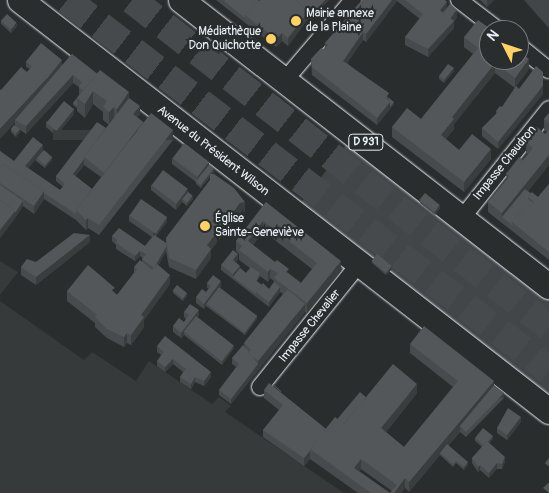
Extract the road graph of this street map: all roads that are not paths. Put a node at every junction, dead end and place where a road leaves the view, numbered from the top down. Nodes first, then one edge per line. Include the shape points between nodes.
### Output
1 (182, 0) edge
2 (353, 0) edge
3 (459, 0) edge
4 (27, 2) edge
5 (485, 20) edge
6 (529, 54) edge
7 (549, 70) edge
8 (285, 80) junction
9 (549, 109) edge
10 (462, 218) junction
11 (359, 264) junction
12 (549, 286) edge
13 (260, 387) dead end
14 (549, 411) edge

1 - 8 main road, D 931
2 - 8 street
3 - 5 street
4 - 11 main road, Avenue du Président Wilson
6 - 7 street
8 - 10 main road, D 931
9 - 10 street, Impasse Chaudron
10 - 12 main road, D 931
11 - 13 street, Impasse Chevalier
11 - 14 main road, Avenue du Président Wilson

